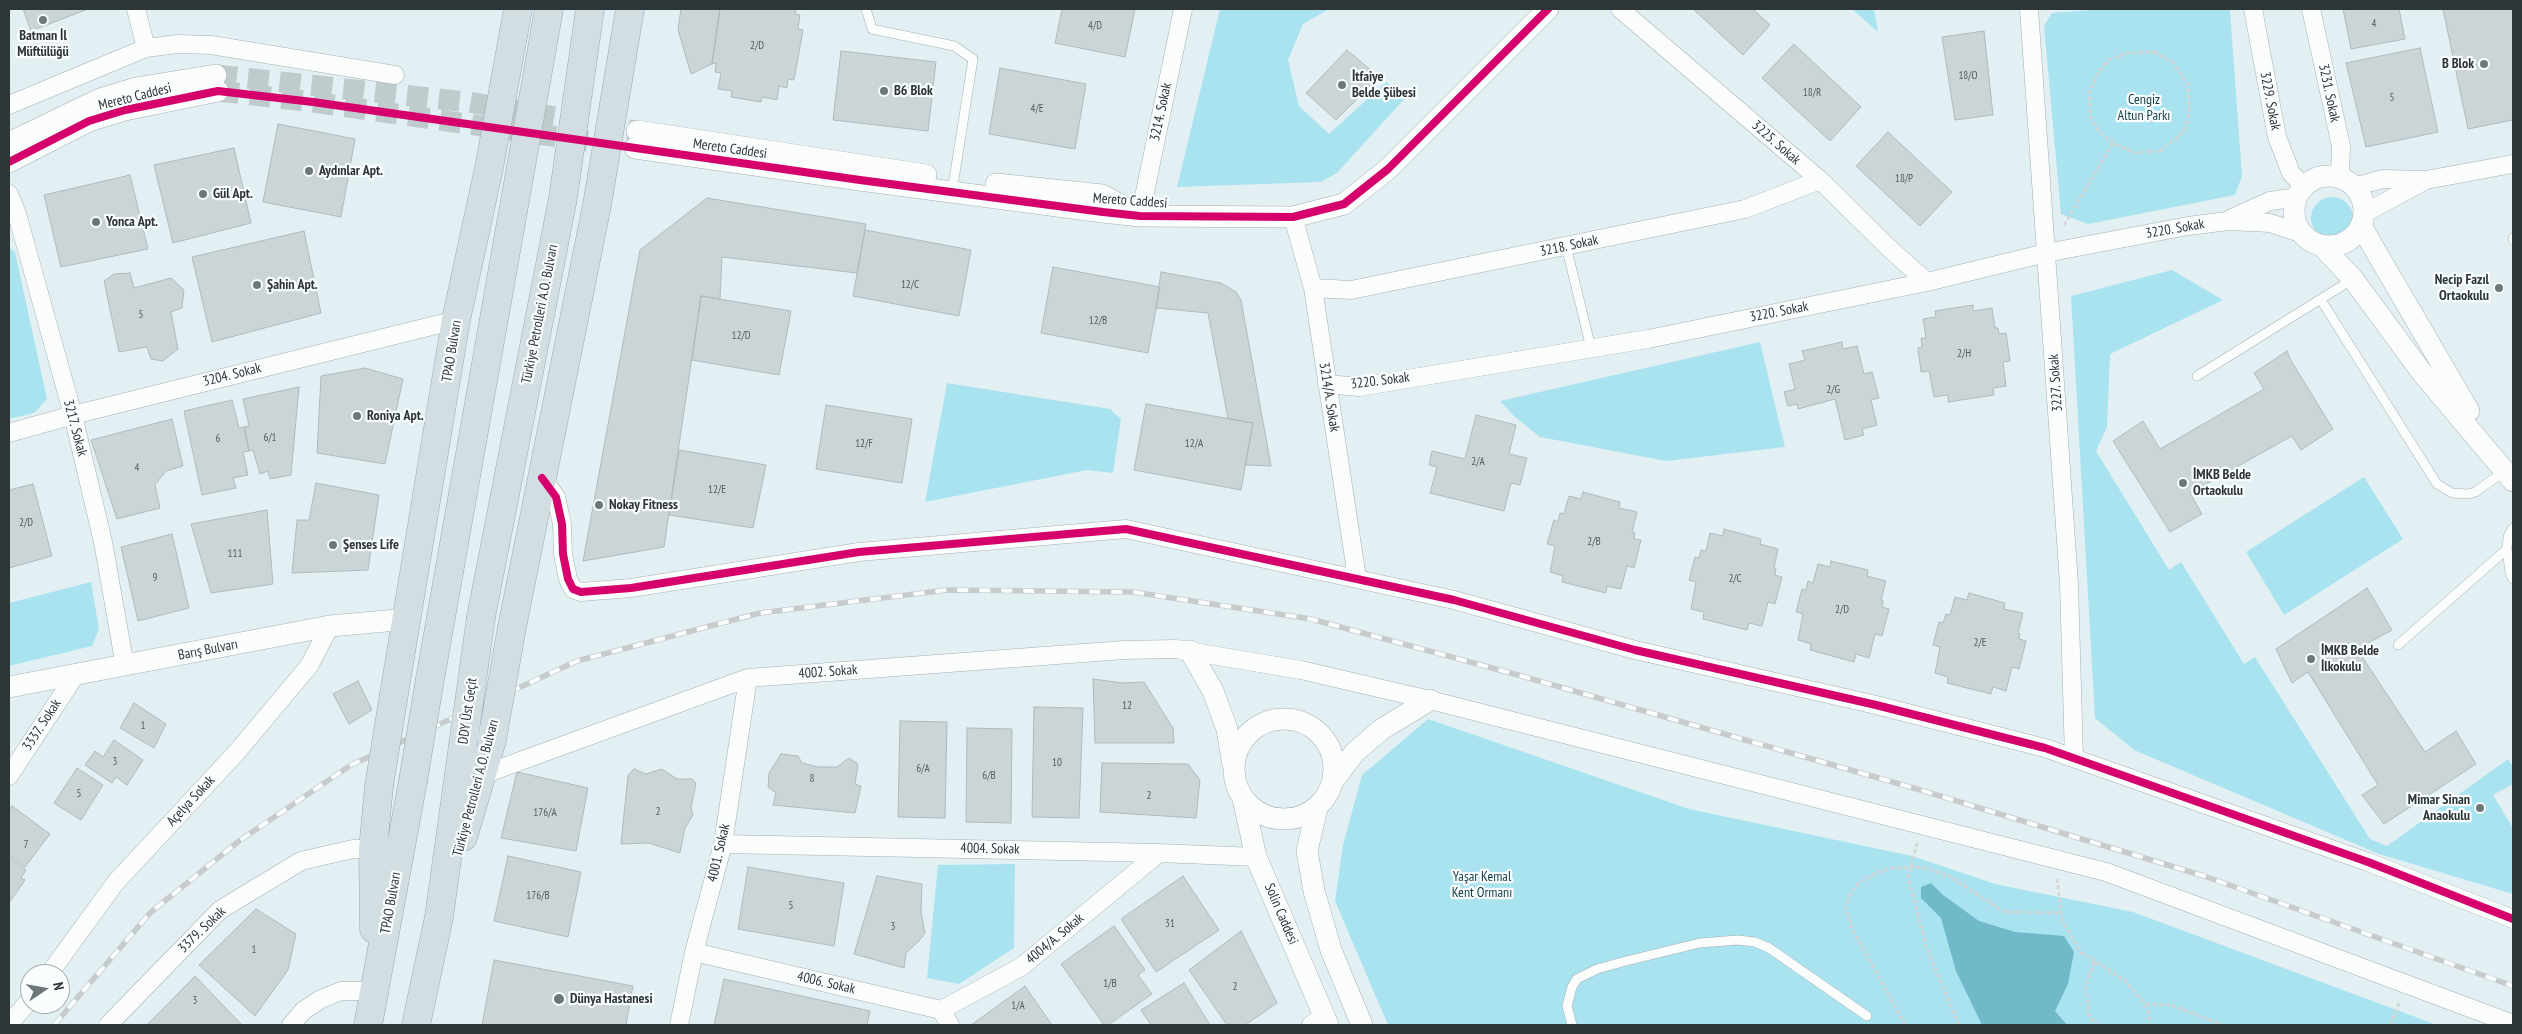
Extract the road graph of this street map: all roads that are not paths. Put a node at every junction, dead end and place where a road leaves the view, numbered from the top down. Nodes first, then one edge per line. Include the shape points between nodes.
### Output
1 (136, 9) edge
2 (518, 9) edge
3 (549, 9) edge
4 (590, 9) edge
5 (630, 9) edge
6 (866, 9) edge
7 (1183, 9) edge
8 (1548, 9) edge
9 (1620, 9) edge
10 (2028, 9) edge
11 (2253, 9) edge
12 (2310, 9) edge
13 (146, 48) junction
14 (395, 76) dead end
15 (9, 105) edge
16 (636, 139) tunnel mouth
17 (9, 143) edge
18 (9, 162) edge
19 (2513, 164) edge
20 (1820, 180) junction
21 (2426, 180) junction
22 (2347, 183) junction
23 (953, 186) junction
24 (2301, 192) junction
25 (9, 194) edge
26 (1140, 216) junction
27 (1293, 217) junction
28 (2228, 220) junction
29 (2362, 220) junction
30 (2303, 234) junction
31 (1566, 246) junction
32 (2322, 246) junction
33 (2046, 253) junction
34 (2353, 279) junction
35 (1927, 282) junction
36 (1313, 288) junction
37 (2321, 300) junction
38 (456, 320) junction
39 (1590, 348) junction
40 (2197, 376) dead end
41 (1327, 384) junction
42 (73, 415) junction
43 (9, 434) edge
44 (2511, 474) edge
45 (542, 478) junction
46 (2513, 528) edge
47 (2507, 549) junction
48 (1357, 578) junction
49 (2513, 579) edge
50 (481, 617) joint
51 (408, 619) junction
52 (330, 626) junction
53 (2398, 645) dead end
54 (1190, 651) junction
55 (125, 666) junction
56 (76, 674) junction
57 (748, 678) junction
58 (9, 687) edge
59 (1430, 700) junction
60 (2074, 758) junction
61 (1233, 768) junction
62 (482, 775) junction
63 (9, 776) edge
64 (1334, 780) junction
65 (1243, 799) junction
66 (1317, 808) junction
67 (723, 844) junction
68 (373, 849) junction
69 (1159, 853) junction
70 (1256, 857) junction
71 (439, 917) junction
72 (2513, 918) edge
73 (694, 952) junction
74 (56, 964) edge
75 (374, 991) junction
76 (20, 1011) edge
77 (1867, 1016) dead end
78 (945, 1018) edge
79 (1321, 1022) edge
80 (9, 1024) edge
81 (2513, 1024) edge
82 (108, 1025) edge
83 (291, 1025) edge
84 (368, 1025) edge
85 (416, 1025) edge
86 (679, 1025) edge
87 (1362, 1025) edge
88 (1572, 1025) edge

1 - 13 street
2 - 38 highway, TPAO Bulvarı via 489,168
3 - 75 highway, TPAO Bulvarı, bridge
4 - 50 highway, Türkiye Petrolleri A.O. Bulvarı via 563,198
5 - 45 highway via 597,204
6 - 23 lane via 872,29 954,46 973,59
7 - 26 street, 3214. Sokak
8 - 27 street, Mereto Caddesi via 1388,169 1344,204
9 - 20 street, 3225. Sokak
10 - 33 street, 3227. Sokak
11 - 24 street, 3229. Sokak via 2277,137
12 - 22 street, 3231. Sokak
13 - 14 street via 178,44 211,45
13 - 15 street
16 - 23 street, Mereto Caddesi
17 - 18 street, Mereto Caddesi via 100,99 136,88 217,83 88,121
19 - 21 street
20 - 31 street, 3218. Sokak via 1745,209
20 - 35 street, 3225. Sokak
21 - 22 street via 2382,179
21 - 29 street
22 - 24 street via 2329,176 2318,178
22 - 29 street via 2363,203
23 - 26 street, Mereto Caddesi
24 - 28 street via 2270,201
24 - 30 street via 2294,213
25 - 42 street, 3217. Sokak
26 - 27 street, Mereto Caddesi
27 - 36 street, 3214/A. Sokak
28 - 30 street via 2270,223
28 - 33 street, 3220. Sokak
29 - 32 street via 2354,235 2345,242
29 - 44 street via 2426,341
30 - 32 street
31 - 36 street, 3218. Sokak via 1351,290
31 - 39 lane
32 - 34 street
33 - 35 street, 3220. Sokak
33 - 60 street, 3227. Sokak via 2069,584
34 - 37 lane
34 - 44 street via 2423,374
35 - 39 street, 3220. Sokak
36 - 41 street, 3214/A. Sokak
37 - 40 lane
37 - 44 lane via 2438,484 2452,493 2468,494
38 - 42 street, 3204. Sokak
38 - 51 highway, TPAO Bulvarı
39 - 41 street, 3220. Sokak via 1359,387
41 - 48 street, 3214/A. Sokak
42 - 43 street, 3204. Sokak
42 - 55 street, 3217. Sokak via 103,542
45 - 48 street via 556,497 568,578 573,589 581,592 631,588 859,552 1126,529
45 - 62 highway, Türkiye Petrolleri A.O. Bulvarı, bridge via 492,740
46 - 47 lane
47 - 49 lane
47 - 53 lane
48 - 60 street via 1454,600 1635,650 1876,705
50 - 71 highway, DDY Üst Geçit, bridge
51 - 52 street, Barış Bulvarı
51 - 68 highway, TPAO Bulvarı, bridge via 379,786
52 - 55 street, Barış Bulvarı
52 - 74 street, Açelya Sokak via 310,666 236,753 116,882
54 - 57 street, 4002. Sokak via 1124,650
54 - 59 street, 4002. Sokak via 1301,670
54 - 61 street via 1213,691 1227,729
55 - 56 street, Barış Bulvarı
56 - 58 street, Barış Bulvarı
56 - 63 street, 3337. Sokak
57 - 62 street, 4002. Sokak
57 - 67 street, 4001. Sokak
59 - 64 street via 1382,729 1355,752
59 - 81 street, 4002. Sokak via 2106,872
60 - 72 street via 2368,862
61 - 64 street via 1236,751 1245,736 1273,719 1290,719 1320,733 1330,747 1335,763
61 - 65 street
62 - 71 highway, Türkiye Petrolleri A.O. Bulvarı
64 - 66 street via 1328,796
65 - 66 street via 1255,811 1278,819 1303,817
65 - 70 street, Solin Caddesi
66 - 87 street via 1307,851 1314,891 1331,950
67 - 69 street, 4004. Sokak
67 - 73 street, 4001. Sokak
68 - 75 highway
68 - 82 street, 3379. Sokak via 353,849 300,861 220,910
69 - 70 street, 4004. Sokak
69 - 78 street, 4004/A. Sokak via 1021,968
70 - 79 street, Solin Caddesi
71 - 85 highway
73 - 78 street, 4006. Sokak
73 - 86 street, 4001. Sokak
75 - 83 street via 341,991 321,999 303,1011
75 - 84 highway, TPAO Bulvarı
76 - 80 street
77 - 88 lane via 1769,948 1738,940 1700,944 1596,969 1577,979 1572,987 1567,1006

